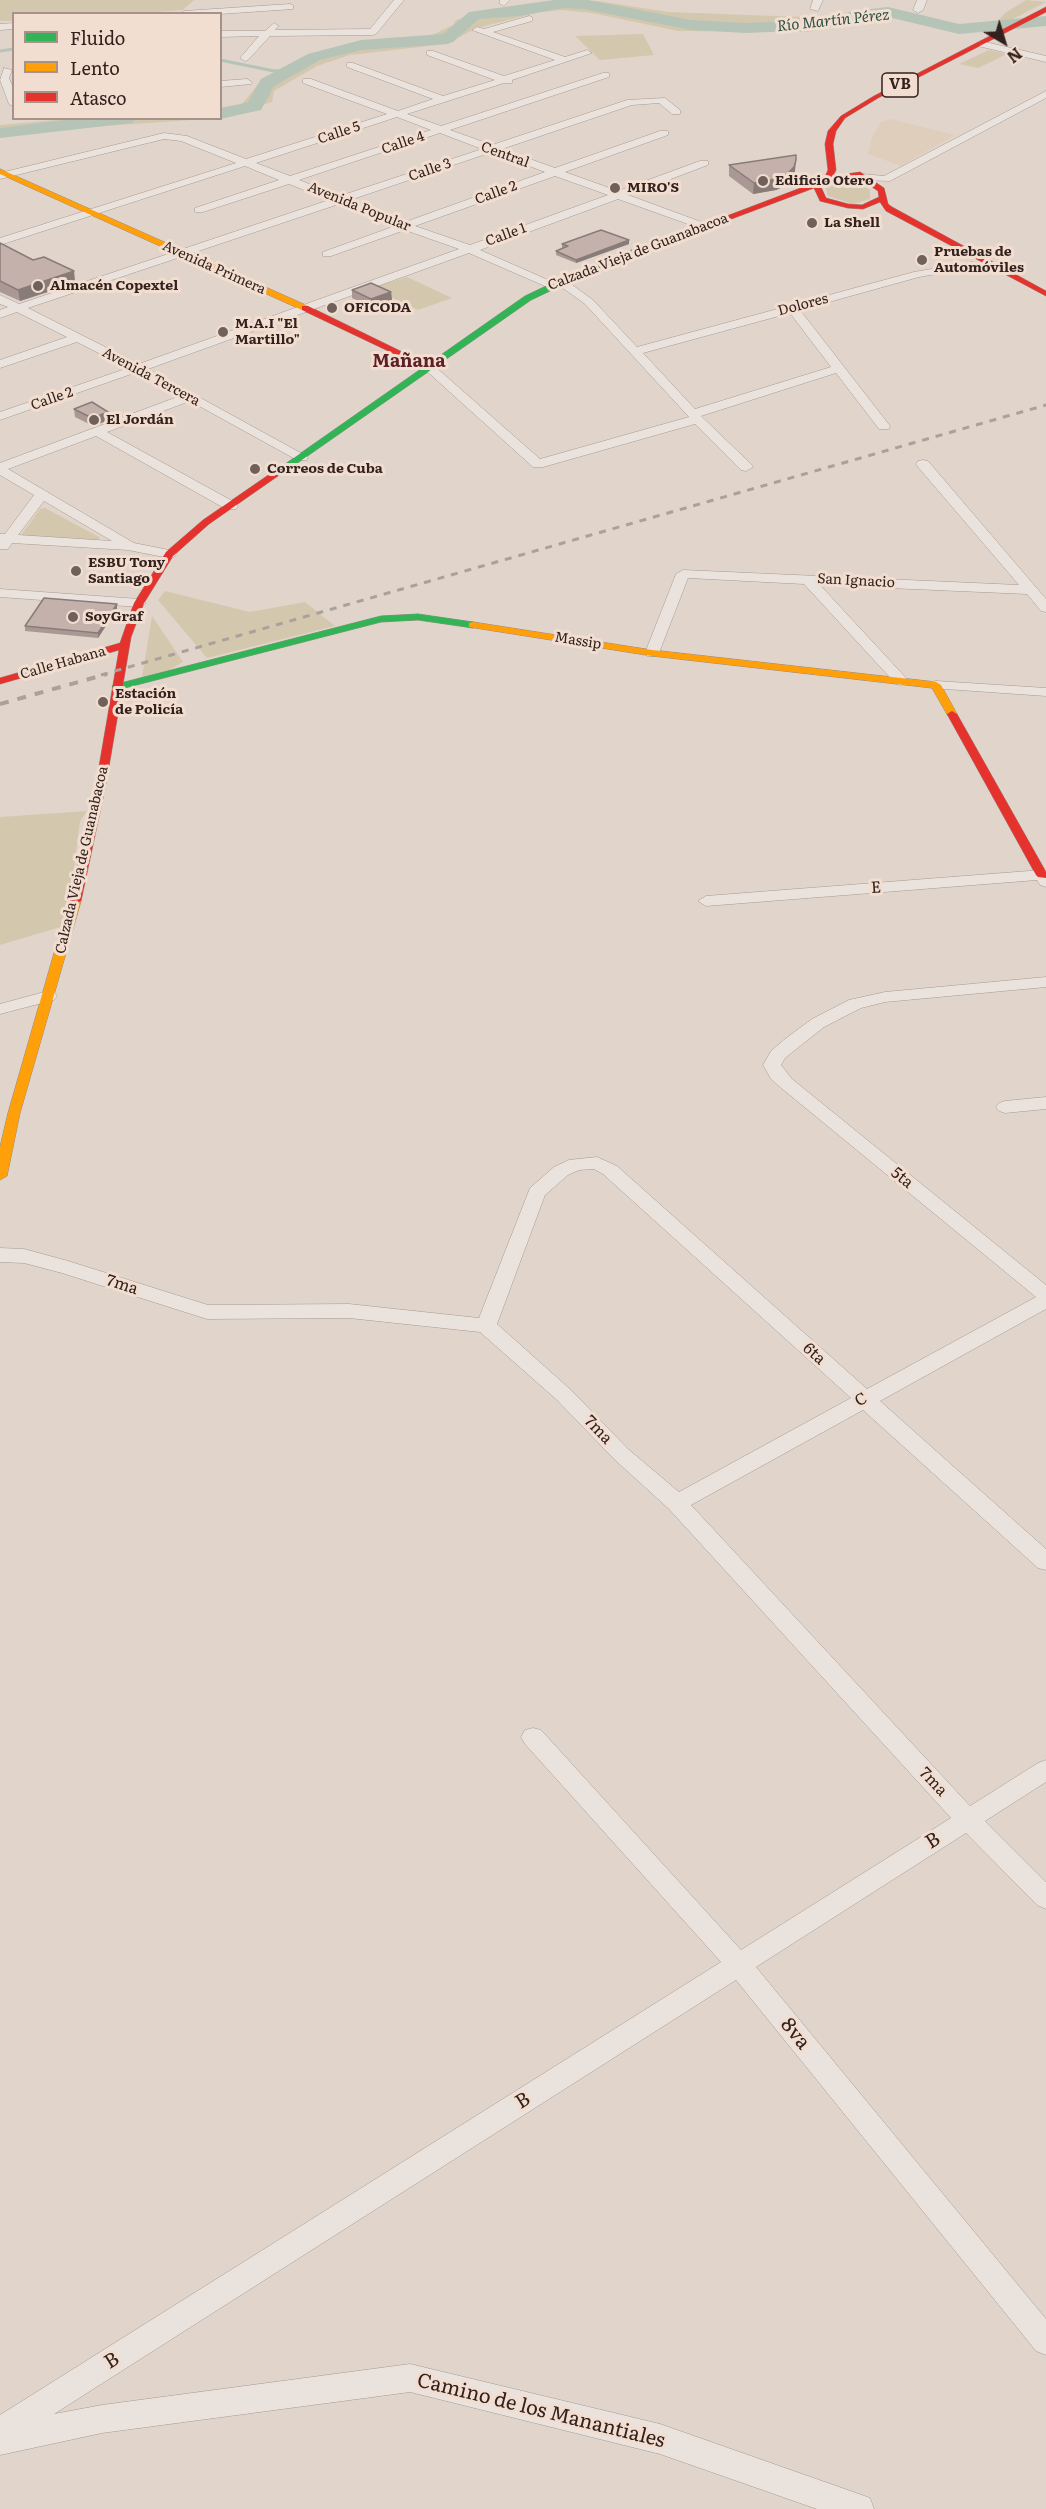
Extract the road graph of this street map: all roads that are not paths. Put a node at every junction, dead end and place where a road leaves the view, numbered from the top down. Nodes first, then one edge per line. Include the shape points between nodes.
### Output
1 (399, 0) edge
2 (293, 4) edge
3 (1046, 9) edge
4 (206, 12) edge
5 (529, 19) dead end
6 (268, 33) junction
7 (222, 34) edge
8 (981, 44) junction
9 (430, 53) dead end
10 (587, 53) dead end
11 (245, 57) dead end
12 (1046, 58) edge
13 (564, 60) junction
14 (350, 65) dead end
15 (6, 71) edge
16 (606, 75) dead end
17 (503, 80) junction
18 (307, 81) dead end
19 (247, 82) dead end
20 (222, 84) edge
21 (1046, 93) edge
22 (12, 94) edge
23 (548, 94) junction
24 (442, 99) junction
25 (676, 112) dead end
26 (395, 115) junction
27 (439, 130) junction
28 (664, 133) dead end
29 (490, 150) junction
30 (831, 154) junction
31 (247, 163) junction
32 (704, 163) dead end
33 (553, 172) junction
34 (2, 174) edge
35 (860, 176) junction
36 (886, 179) junction
37 (291, 180) junction
38 (824, 180) junction
39 (617, 194) junction
40 (883, 198) junction
41 (342, 201) junction
42 (839, 205) junction
43 (758, 206) junction
44 (855, 207) junction
45 (199, 210) dead end
46 (92, 213) junction
47 (405, 226) junction
48 (703, 226) junction
49 (0, 242) edge
50 (469, 249) junction
51 (183, 254) junction
52 (327, 254) dead end
53 (972, 265) junction
54 (556, 283) junction
55 (1046, 294) edge
56 (0, 299) edge
57 (1046, 304) edge
58 (18, 308) junction
59 (308, 309) junction
60 (792, 309) junction
61 (0, 314) edge
62 (77, 338) junction
63 (636, 351) junction
64 (0, 364) edge
65 (427, 366) junction
66 (140, 369) junction
67 (837, 369) junction
68 (189, 397) junction
69 (0, 416) edge
70 (695, 417) junction
71 (884, 426) dead end
72 (98, 432) junction
73 (302, 457) junction
74 (923, 464) dead end
75 (746, 466) dead end
76 (0, 469) edge
77 (0, 486) edge
78 (36, 491) junction
79 (231, 506) junction
80 (4, 538) edge
81 (130, 546) junction
82 (0, 551) edge
83 (169, 554) junction
84 (806, 578) junction
85 (1030, 590) junction
86 (0, 593) edge
87 (139, 603) junction
88 (1046, 608) edge
89 (125, 645) junction
90 (652, 653) junction
91 (0, 681) edge
92 (901, 681) junction
93 (936, 685) junction
94 (117, 687) junction
95 (1046, 692) edge
96 (1045, 877) edge
97 (706, 901) dead end
98 (1046, 982) edge
99 (48, 996) junction
100 (0, 1009) edge
101 (1046, 1103) edge
102 (1005, 1107) dead end
103 (7, 1113) edge
104 (0, 1176) edge
105 (0, 1255) edge
106 (1046, 1295) edge
107 (1046, 1300) edge
108 (486, 1326) junction
109 (863, 1399) junction
110 (677, 1503) junction
111 (1046, 1562) edge
112 (533, 1737) dead end
113 (1046, 1770) edge
114 (967, 1820) junction
115 (1046, 1898) edge
116 (739, 1965) junction
117 (1046, 2341) edge
118 (0, 2432) edge
119 (0, 2440) edge
120 (859, 2509) edge

1 - 6 street via 373,32
2 - 4 street
2 - 6 street
3 - 8 main road, VB
5 - 13 street via 481,31
6 - 7 street
6 - 11 street
8 - 12 street
8 - 30 main road, VB via 843,117 832,131
9 - 17 street
10 - 13 street, Calle 5
13 - 17 street, Calle 5
14 - 24 street
15 - 22 street
16 - 23 street, Calle 4
17 - 23 street
17 - 24 street, Calle 5
18 - 26 street, Central
19 - 20 street
21 - 36 street
23 - 27 street, Calle 4
24 - 26 street, Calle 5
25 - 29 street, Calle 3 via 661,100 631,102
26 - 27 street, Central
26 - 31 street, Calle 5
27 - 29 street, Central
27 - 37 street, Calle 4
28 - 33 street, Calle 2
29 - 33 street, Central
29 - 41 street, Calle 3
30 - 35 main road
30 - 38 main road, VB via 832,170
31 - 34 street, Avenida Popular via 189,139 164,136
31 - 37 street, Avenida Popular
31 - 46 street, Calle 5
32 - 39 street, Calle 1
33 - 39 street, Central
33 - 47 street, Calle 2
34 - 46 main road, Avenida Primera
35 - 36 street
35 - 38 main road via 845,174
35 - 40 main road via 879,187
36 - 40 street
37 - 41 street, Avenida Popular
37 - 45 street, Calle 4
38 - 42 main road via 817,189 820,197
38 - 43 main road
39 - 48 street, Central
39 - 50 street, Calle 1
40 - 44 main road
40 - 55 main road via 884,205 897,214
41 - 47 street, Avenida Popular
41 - 51 street, Calle 3
42 - 43 main road via 802,200
42 - 44 main road
43 - 48 main road, Calzada Vieja de Guanabacoa
44 - 53 main road via 880,215
46 - 49 street, Calle 5
46 - 51 main road, Avenida Primera
47 - 50 street, Avenida Popular
47 - 52 street, Calle 2
48 - 54 main road, Calzada Vieja de Guanabacoa
50 - 54 street, Avenida Popular
50 - 59 street, Calle 1
51 - 58 street
51 - 59 main road, Avenida Primera
53 - 57 main road
53 - 60 street, Dolores via 918,274
54 - 63 street, Avenida Popular via 589,302
54 - 65 main road, Calzada Vieja de Guanabacoa via 511,308
56 - 58 street, Avenida Tercera
58 - 61 street
58 - 62 street, Avenida Tercera
59 - 65 main road, Avenida Primera
59 - 66 street, Calle 2
60 - 63 street, Dolores
60 - 67 street
62 - 64 street
62 - 66 street, Avenida Tercera
63 - 70 street, Avenida Popular
65 - 70 street via 538,464
65 - 73 main road, Calzada Vieja de Guanabacoa
66 - 68 street, Avenida Tercera
66 - 69 street, Calle 2
67 - 70 street
67 - 71 street
68 - 72 street
68 - 73 street, Avenida Tercera
70 - 75 street, Avenida Popular
72 - 76 street
72 - 79 street
73 - 79 main road, Calzada Vieja de Guanabacoa
74 - 85 street
76 - 78 street
77 - 78 street
78 - 80 street
78 - 81 street
79 - 83 main road, Calzada Vieja de Guanabacoa
80 - 81 street
80 - 82 street
81 - 83 street
83 - 87 main road, Calzada Vieja de Guanabacoa
84 - 85 street, San Ignacio
84 - 90 street, San Ignacio via 683,574
84 - 92 street
85 - 88 street
86 - 87 street
87 - 89 main road, Calzada Vieja de Guanabacoa
89 - 91 main road, Calle Habana
89 - 94 main road, Calzada Vieja de Guanabacoa
90 - 92 main road, Massip
90 - 94 main road, Massip via 418,617 381,619
92 - 93 main road, Massip
93 - 95 street, Massip
93 - 96 main road
94 - 99 main road, Calzada Vieja de Guanabacoa via 102,784
96 - 97 street, E
98 - 106 street, 5ta via 885,997 855,1004 818,1023 777,1054 772,1065 786,1083
99 - 100 street
99 - 103 main road, Calzada Vieja de Guanabacoa
101 - 102 street
103 - 104 main road, Calzada Vieja de Guanabacoa
105 - 108 street, 7ma via 24,1256 68,1268 207,1312 349,1311
107 - 109 street, C
108 - 109 street, 6ta via 537,1192 561,1171 576,1164 597,1163 610,1170
108 - 110 street, 7ma
109 - 110 street, C
109 - 111 street, 6ta
110 - 114 street, 7ma
112 - 116 street, 8va
113 - 114 street, B
114 - 115 street, 7ma
114 - 116 street, B
116 - 117 street, 8va
116 - 118 street, B
119 - 120 street, Camino de los Manantiales via 102,2419 410,2379 660,2439

